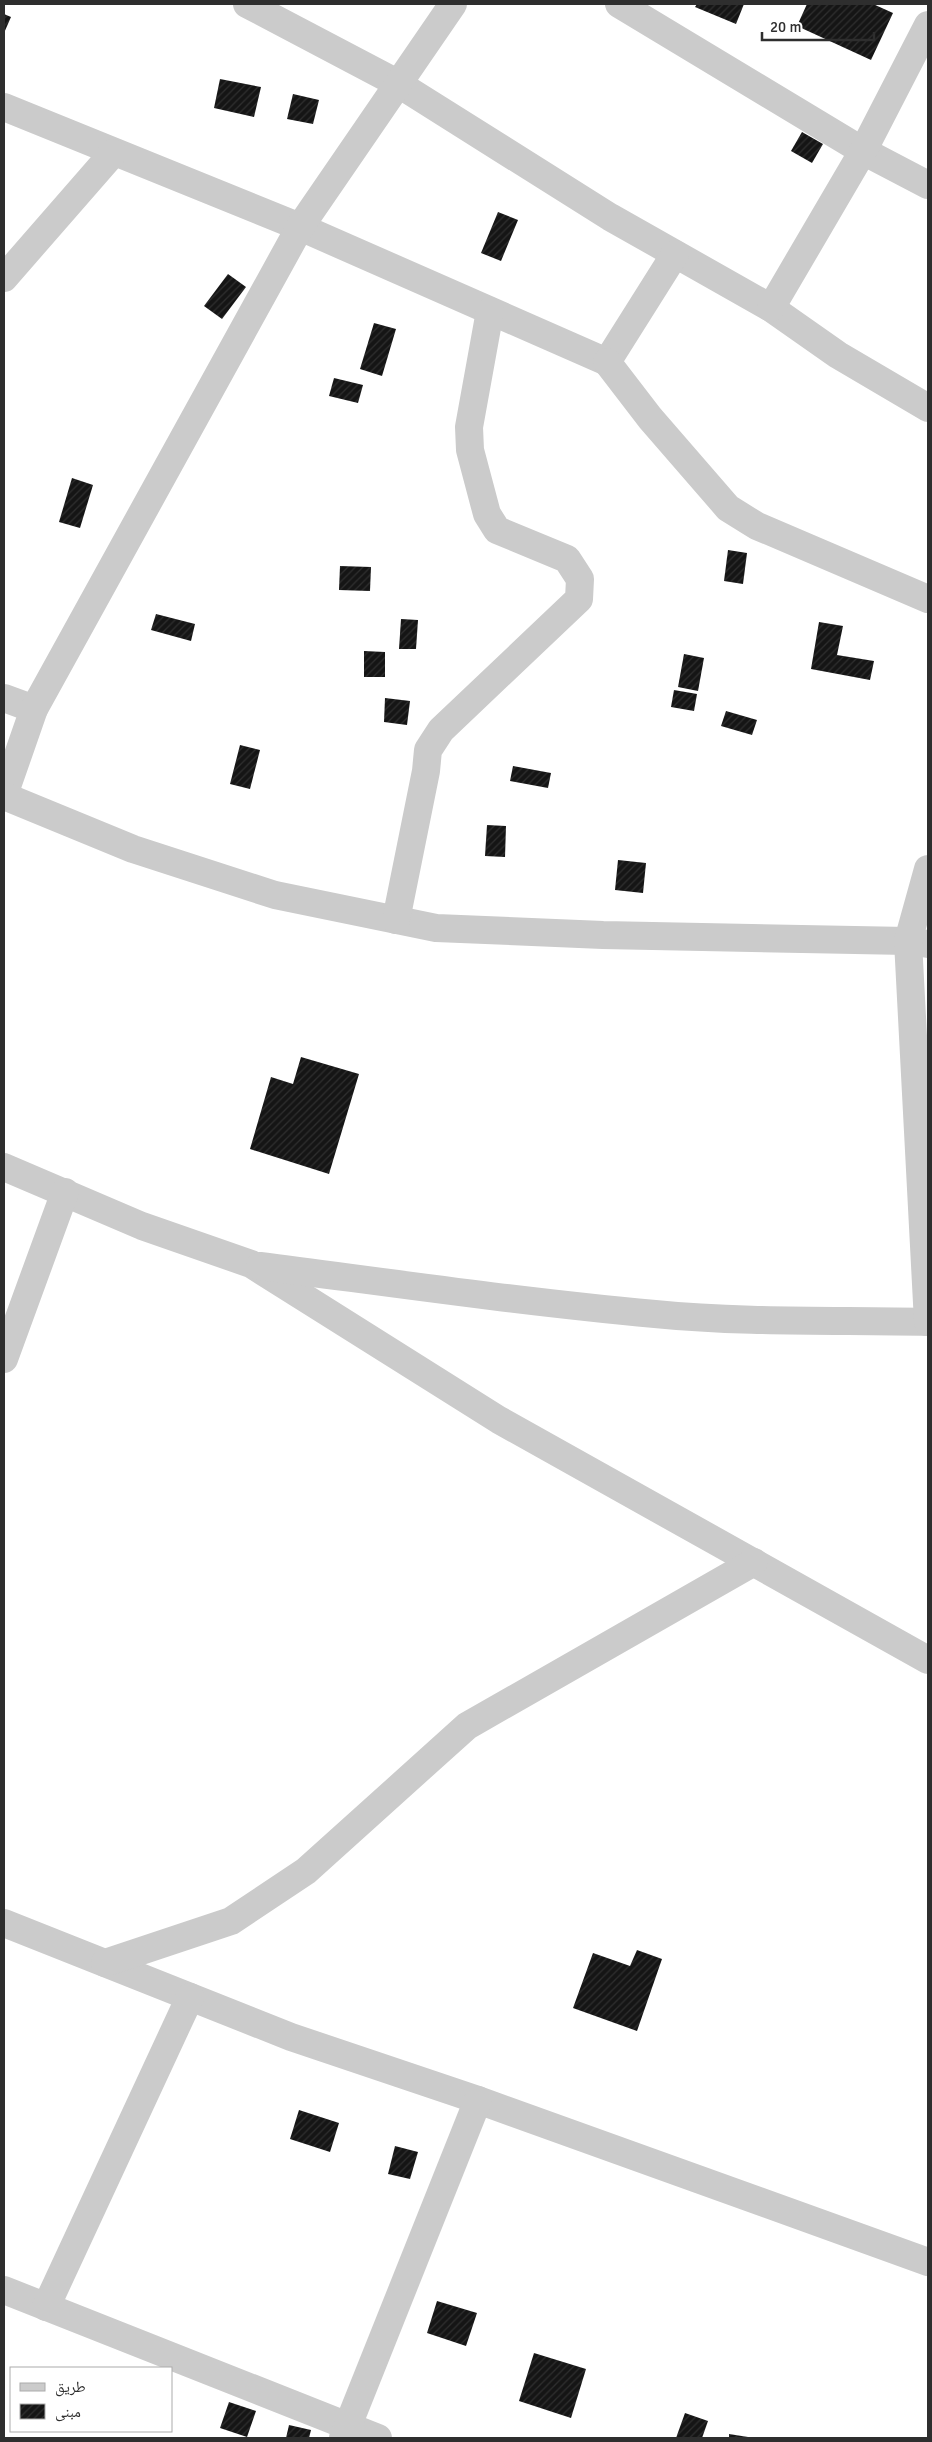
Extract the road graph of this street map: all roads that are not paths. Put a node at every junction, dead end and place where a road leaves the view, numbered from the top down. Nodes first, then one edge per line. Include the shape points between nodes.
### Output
1 (247, 4) edge
2 (453, 4) edge
3 (619, 4) edge
4 (928, 25) edge
5 (397, 83) junction
6 (4, 108) edge
7 (863, 150) junction
8 (113, 153) junction
9 (928, 185) edge
10 (300, 227) junction
11 (675, 254) junction
12 (4, 278) edge
13 (771, 308) junction
14 (490, 311) junction
15 (607, 362) junction
16 (928, 408) edge
17 (928, 599) edge
18 (4, 698) edge
19 (34, 709) junction
20 (4, 796) edge
21 (928, 869) edge
22 (396, 920) junction
23 (918, 942) edge
24 (4, 1167) edge
25 (65, 1192) junction
26 (251, 1264) junction
27 (928, 1322) edge
28 (4, 1359) edge
29 (754, 1562) junction
30 (928, 1660) edge
31 (4, 1923) edge
32 (105, 1963) junction
33 (190, 1997) junction
34 (478, 2100) junction
35 (928, 2262) edge
36 (4, 2290) edge
37 (46, 2307) junction
38 (346, 2433) edge
39 (378, 2438) edge

1 - 5 street
2 - 5 street
3 - 7 street
4 - 7 street
5 - 10 street
5 - 11 street via 610,217
6 - 8 street
7 - 9 street
7 - 13 street
8 - 10 street
8 - 12 street
10 - 14 street
10 - 19 street
11 - 13 street
11 - 15 street
13 - 16 street via 838,354
14 - 15 street
14 - 22 street via 469,427 470,450 487,514 497,530 567,558 580,578 579,599 441,730 428,750
15 - 17 street via 650,418 728,508 757,526
18 - 19 street
19 - 20 street
20 - 22 street via 133,849 275,895
21 - 23 street
22 - 23 street via 436,928
23 - 27 street
24 - 25 street
25 - 26 street via 142,1226
25 - 28 street
26 - 27 street via 657,1314
26 - 29 street via 500,1420
29 - 30 street
29 - 32 street via 467,1726 306,1871 231,1922
31 - 32 street
32 - 33 street
33 - 34 street via 291,2037
33 - 37 street
34 - 35 street
34 - 38 street
36 - 37 street
37 - 38 street
38 - 39 street

